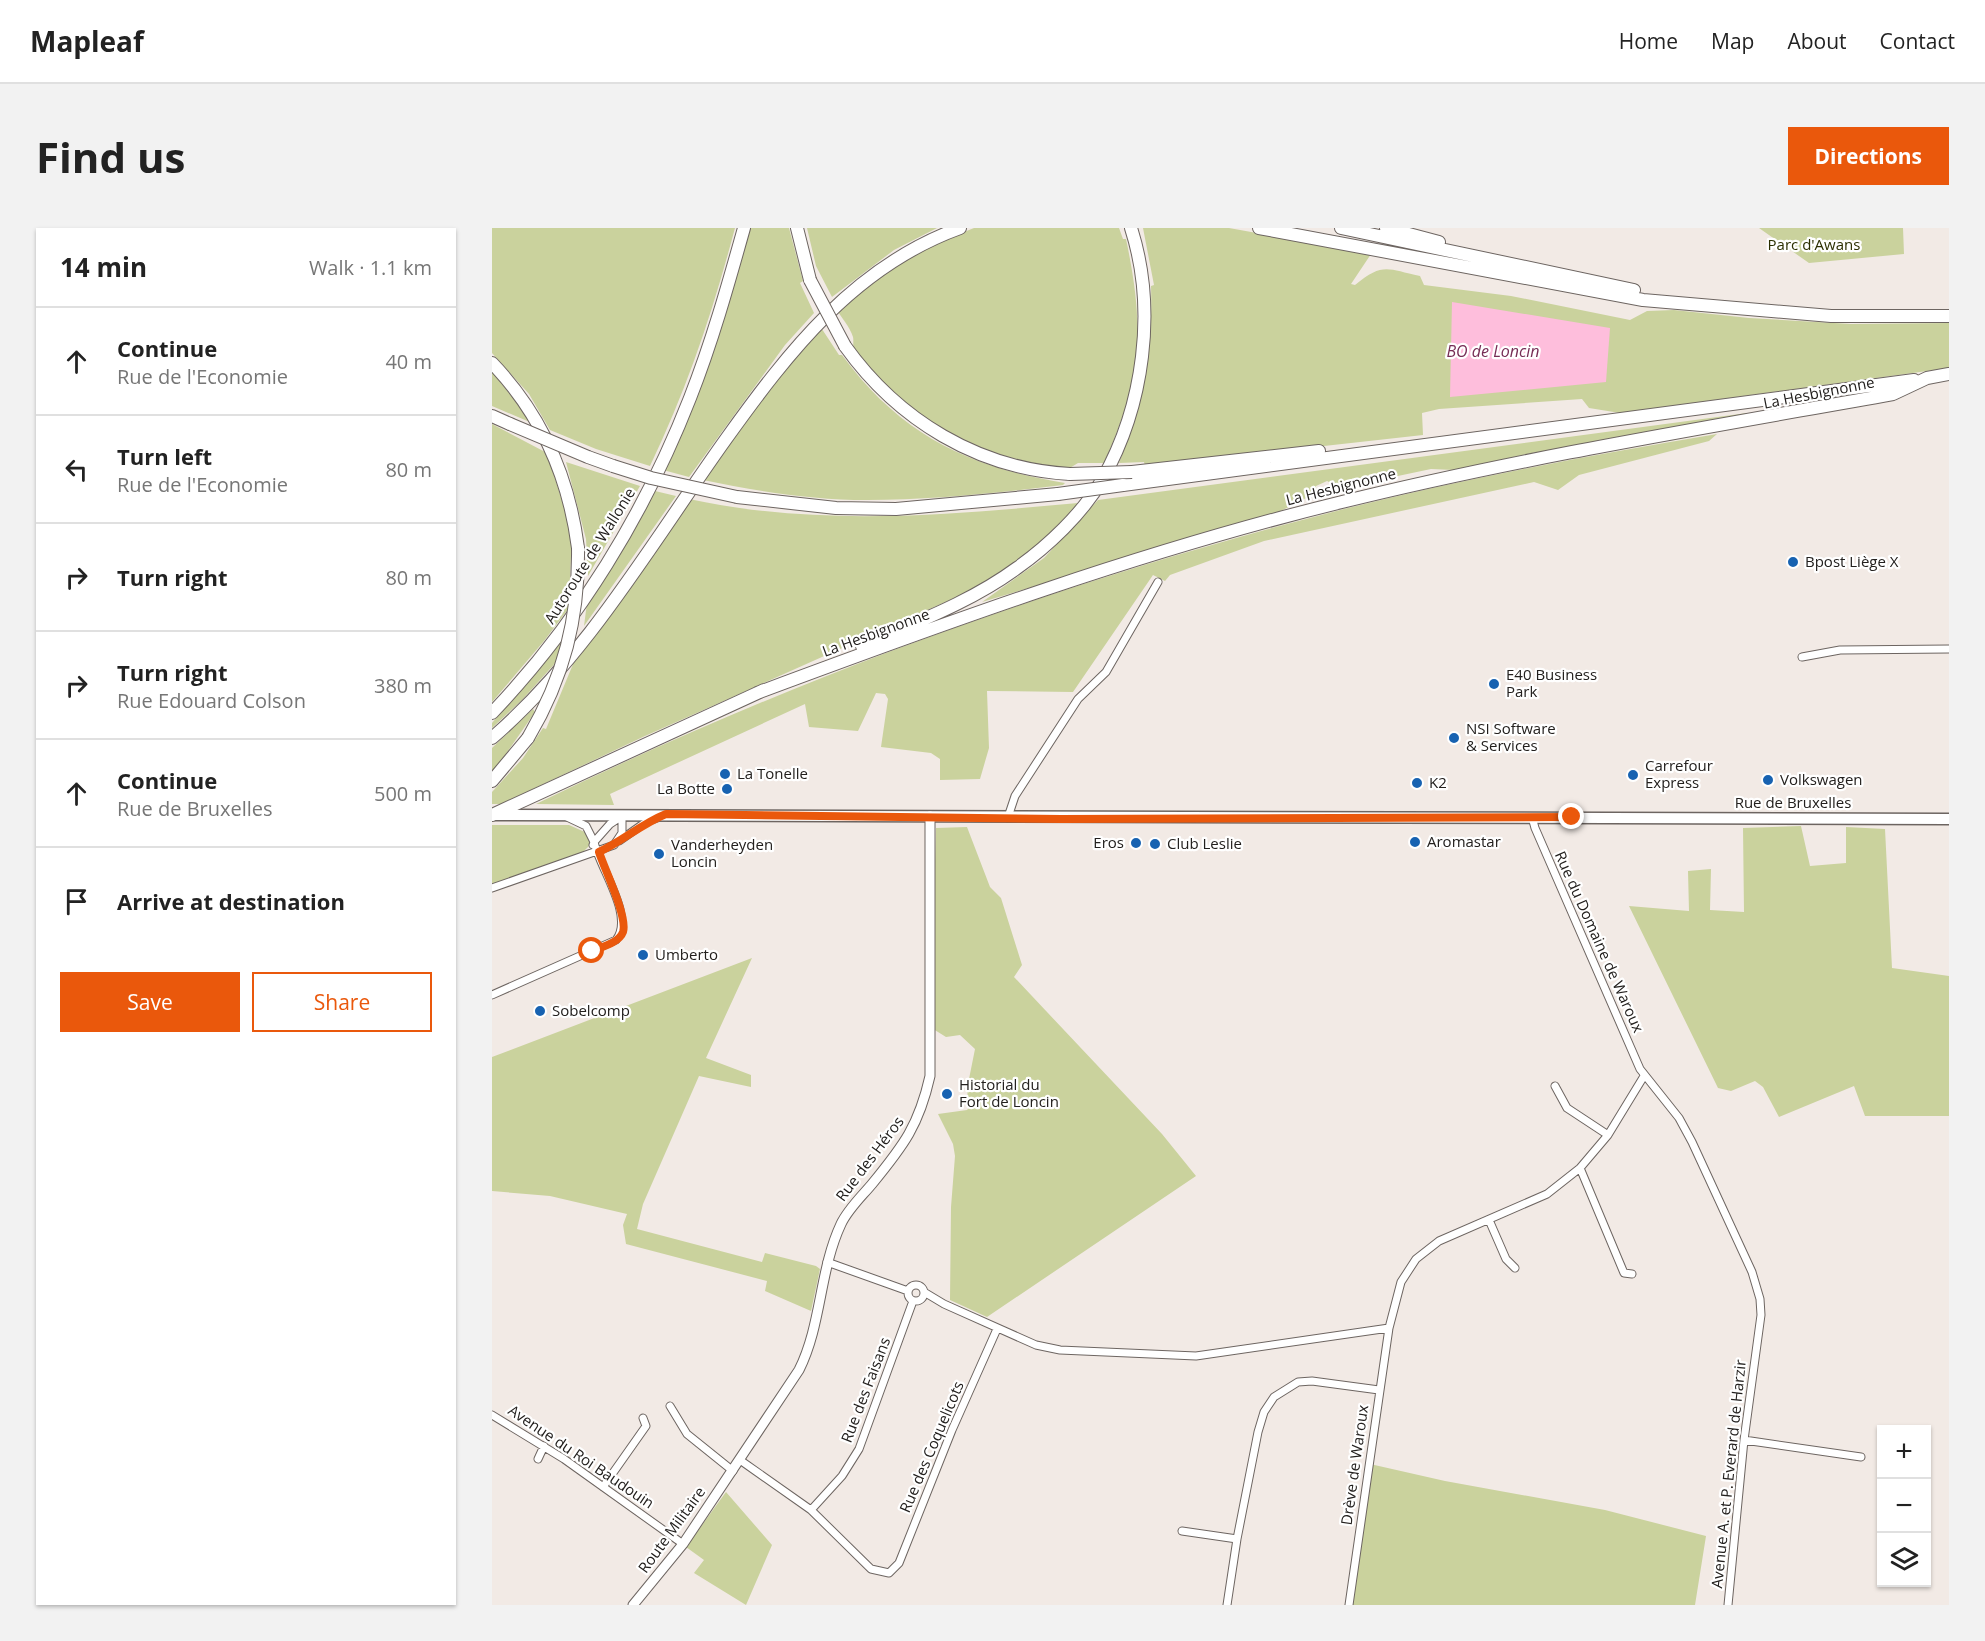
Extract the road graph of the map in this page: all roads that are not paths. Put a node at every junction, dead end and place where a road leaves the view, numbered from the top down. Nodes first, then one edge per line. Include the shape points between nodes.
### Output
1 (744, 228) edge
2 (797, 228) edge
3 (960, 228) edge
4 (1259, 228) edge
5 (1341, 228) edge
6 (1386, 228) edge
7 (1133, 233) edge
8 (1469, 256) junction
9 (1663, 300) junction
10 (1949, 316) edge
11 (492, 363) edge
12 (1949, 374) edge
13 (1927, 378) junction
14 (492, 416) edge
15 (1478, 437) junction
16 (1158, 582) dead end
17 (1949, 649) edge
18 (1802, 657) dead end
19 (757, 693) junction
20 (492, 713) edge
21 (492, 738) edge
22 (492, 781) edge
23 (492, 815) edge
24 (662, 815) junction
25 (564, 816) junction
26 (622, 816) junction
27 (930, 816) junction
28 (1008, 817) junction
29 (1532, 817) junction
30 (1949, 819) edge
31 (594, 842) junction
32 (614, 845) junction
33 (599, 852) junction
34 (580, 857) junction
35 (492, 888) edge
36 (492, 995) edge
37 (1644, 1076) junction
38 (1555, 1086) dead end
39 (1608, 1135) junction
40 (1580, 1168) junction
41 (1489, 1220) junction
42 (827, 1262) junction
43 (1515, 1268) dead end
44 (1632, 1274) dead end
45 (908, 1291) junction
46 (924, 1292) junction
47 (913, 1301) junction
48 (1389, 1328) junction
49 (997, 1329) junction
50 (1757, 1346) joint
51 (1379, 1390) junction
52 (670, 1406) dead end
53 (492, 1415) edge
54 (643, 1418) dead end
55 (1744, 1440) junction
56 (544, 1446) junction
57 (1861, 1457) dead end
58 (538, 1459) dead end
59 (740, 1460) junction
60 (733, 1471) junction
61 (603, 1487) junction
62 (811, 1510) junction
63 (1182, 1531) dead end
64 (1237, 1539) junction
65 (684, 1544) junction
66 (633, 1605) edge
67 (1227, 1605) edge
68 (1349, 1605) edge
69 (1728, 1605) edge

1 - 20 highway, Autoroute de Wallonie via 700,370 677,431 646,495 562,630
2 - 15 highway, bridge via 810,280 857,363 893,401 944,437 994,460 1031,470 1070,474 1132,472 1462,434
3 - 21 highway via 901,255 873,274 834,305 808,333 751,404 586,635 545,686
4 - 9 highway via 1550,284
5 - 8 highway
6 - 8 highway via 1457,247
7 - 19 highway via 1145,300 1140,371 1110,463 1076,514 1034,555 985,589
8 - 9 highway via 1643,292
9 - 10 highway via 1831,316
11 - 22 highway, bridge via 519,395 547,440 568,498 578,548 575,613 564,664 528,738
12 - 13 highway, La Hesbignonne
13 - 15 highway
13 - 19 highway, La Hesbignonne via 1893,394 1548,456 1328,505 1100,570
14 - 15 highway, bridge via 588,457 651,478 737,497 801,505 896,509 1058,494
16 - 28 street via 1106,672 1078,699 1015,796
17 - 18 street via 1840,650
19 - 23 highway
23 - 25 main road, Rue de Bruxelles
24 - 26 main road, Rue de Bruxelles
24 - 27 main road, Rue de Bruxelles
24 - 32 street
25 - 26 main road, Rue de Bruxelles
25 - 31 street via 586,826
26 - 31 street
26 - 32 street via 622,832
27 - 28 main road, Rue de Bruxelles
27 - 42 street, Rue des Héros via 930,1076 921,1113 905,1142 842,1222
28 - 29 main road, Rue de Bruxelles
29 - 30 main road, Rue de Bruxelles
29 - 37 street, Rue du Domaine de Waroux
31 - 33 street
31 - 34 street
32 - 33 street
33 - 34 street
33 - 36 street via 623,918 623,932 616,940
34 - 35 street
37 - 39 street
37 - 50 street, Rue du Domaine de Waroux via 1679,1118 1752,1272 1760,1299
38 - 39 street via 1567,1108
39 - 40 street
40 - 41 street via 1547,1194
40 - 44 street via 1624,1273
41 - 43 street via 1506,1259
41 - 48 street via 1439,1241 1416,1259 1401,1282
42 - 45 street
42 - 59 street, Rue des Héros via 806,1356
45 - 46 street via 917,1285
45 - 47 street via 908,1298
46 - 47 street via 921,1300
46 - 49 street
47 - 62 street, Rue des Faisans via 859,1449 842,1476
48 - 49 street via 1196,1356 1060,1350
48 - 51 street, Drève de Waroux
49 - 62 street, Rue des Coquelicots via 899,1563 889,1573 871,1569
50 - 55 street, Avenue A. et P. Everard de Harzir
51 - 64 street via 1312,1381 1298,1382 1274,1396 1263,1412
51 - 68 street, Drève de Waroux
52 - 60 street via 687,1434
53 - 56 street, Avenue du Roi Baudouin
54 - 61 street via 646,1426
55 - 57 street
55 - 69 street, Avenue A. et P. Everard de Harzir
56 - 58 street
56 - 61 street, Avenue du Roi Baudouin
59 - 60 street, Route Militaire
59 - 62 street
60 - 65 street, Route Militaire
61 - 65 street, Avenue du Roi Baudouin
63 - 64 street
64 - 67 street
65 - 66 street, Route Militaire

